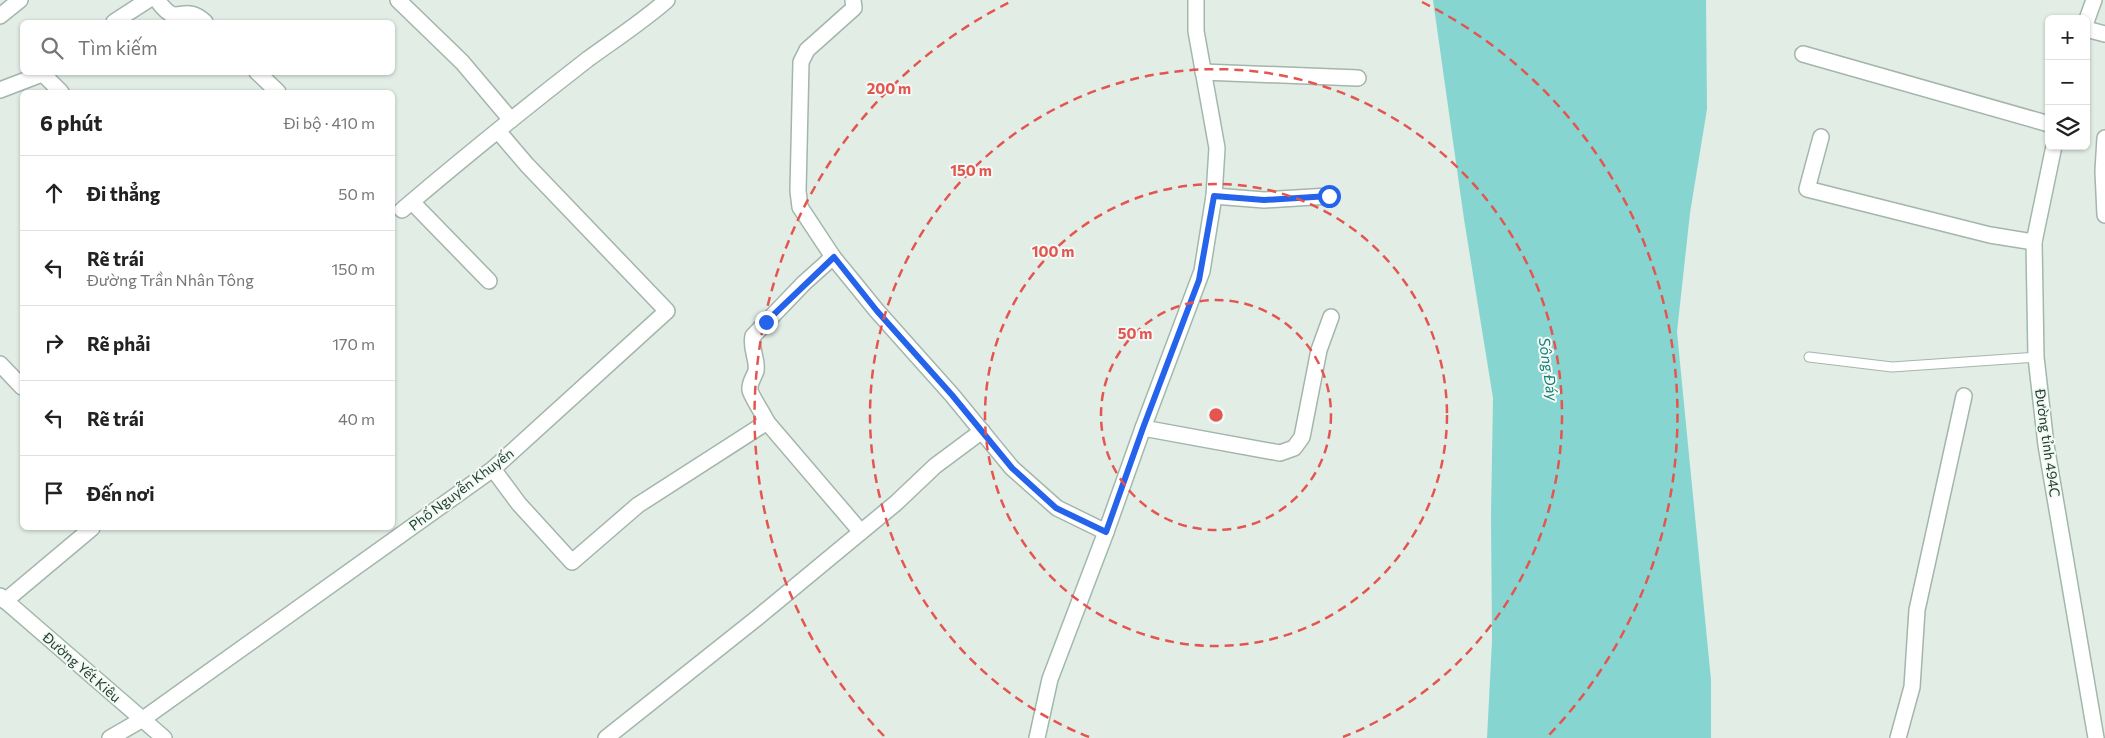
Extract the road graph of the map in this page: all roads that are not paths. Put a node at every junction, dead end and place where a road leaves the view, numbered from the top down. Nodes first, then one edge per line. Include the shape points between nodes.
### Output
1 (20, 0) edge
2 (148, 0) edge
3 (157, 0) edge
4 (398, 0) edge
5 (667, 0) edge
6 (853, 0) edge
7 (1196, 0) edge
8 (2094, 0) edge
9 (2089, 15) edge
10 (0, 16) edge
11 (117, 20) edge
12 (202, 20) edge
13 (2090, 30) edge
14 (2105, 34) edge
15 (1803, 54) dead end
16 (1204, 72) junction
17 (43, 75) edge
18 (47, 75) edge
19 (260, 75) edge
20 (1358, 78) dead end
21 (0, 90) edge
22 (59, 90) edge
23 (276, 90) edge
24 (511, 120) junction
25 (2045, 123) edge
26 (498, 131) junction
27 (1821, 137) dead end
28 (2105, 138) edge
29 (2053, 150) edge
30 (1214, 196) junction
31 (1329, 196) dead end
32 (2105, 215) edge
33 (2034, 242) junction
34 (834, 257) junction
35 (489, 281) dead end
36 (1331, 317) dead end
37 (1809, 357) dead end
38 (2036, 357) junction
39 (0, 364) edge
40 (20, 384) edge
41 (1964, 396) dead end
42 (767, 422) junction
43 (1143, 428) junction
44 (982, 431) junction
45 (493, 469) junction
46 (89, 530) edge
47 (862, 532) junction
48 (1106, 532) junction
49 (2, 598) edge
50 (143, 719) junction
51 (110, 738) edge
52 (164, 738) edge
53 (606, 738) edge
54 (1037, 738) edge
55 (1898, 738) edge
56 (2096, 738) edge

1 - 10 street
2 - 11 street
3 - 12 street via 169,13 188,12
4 - 24 street via 462,62
5 - 24 street
6 - 34 street via 854,8 806,50 801,62 800,206
7 - 16 street via 1196,31
8 - 9 street
13 - 14 street
15 - 25 street
16 - 20 street
16 - 30 street via 1217,148
17 - 21 street
18 - 22 street
19 - 23 street
24 - 26 street
26 - 35 street via 407,206
26 - 45 street, Phố Nguyễn Khuyến via 666,311
27 - 33 street via 1807,189 1990,235
28 - 32 street
29 - 33 street, Đường tỉnh 494C
30 - 31 street via 1264,200
30 - 43 street via 1202,271
33 - 38 street, Đường tỉnh 494C
34 - 42 street via 753,336 751,345 756,372 750,390
34 - 44 street
36 - 43 street via 1319,350 1302,437 1294,448 1280,453
37 - 38 lane via 1892,367
38 - 56 street, Đường tỉnh 494C via 2046,445
39 - 40 street
41 - 55 street via 1917,610 1912,686
42 - 45 street via 638,505 572,562 519,504
42 - 47 street
43 - 48 street
44 - 47 street via 934,466
44 - 48 street via 1012,468 1056,508
45 - 50 street, Phố Nguyễn Khuyến
46 - 49 street
47 - 53 street
48 - 54 street via 1050,678
49 - 50 street, Đường Yết Kiêu
50 - 51 street, Phố Nguyễn Khuyến
50 - 52 street, Đường Yết Kiêu

